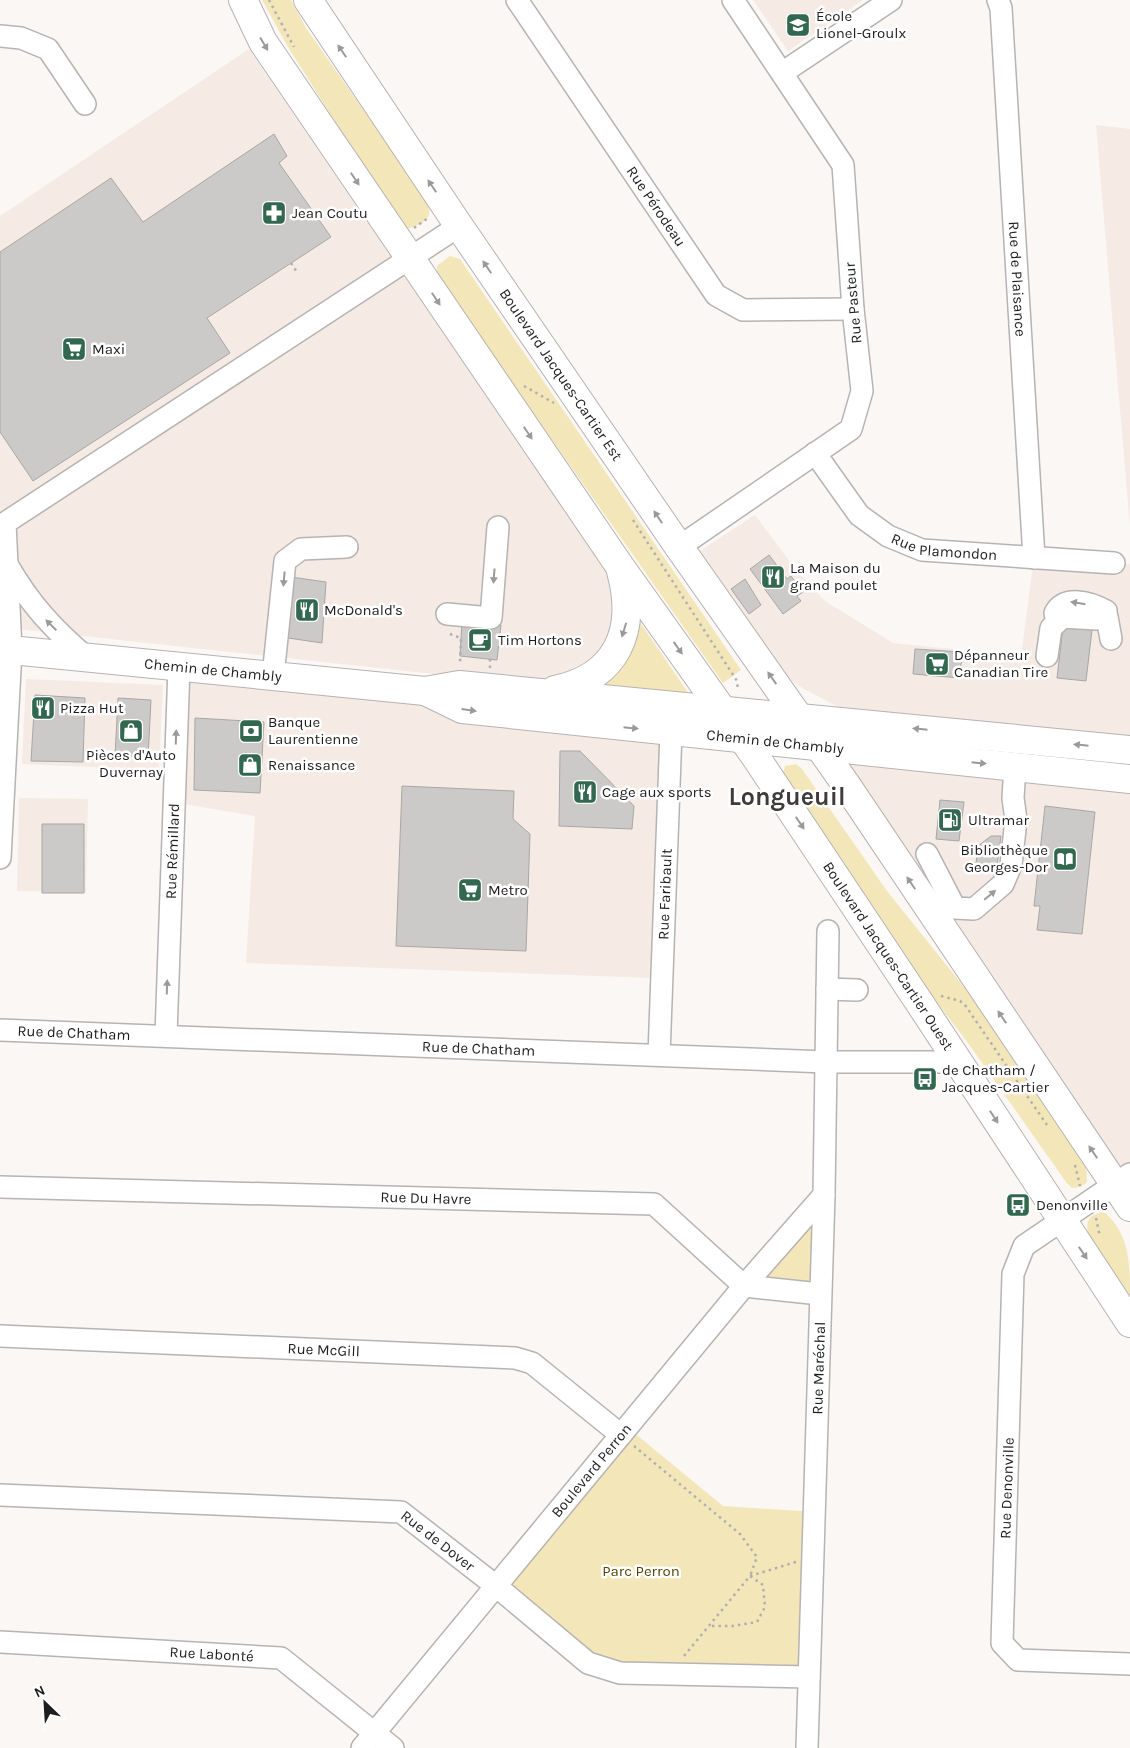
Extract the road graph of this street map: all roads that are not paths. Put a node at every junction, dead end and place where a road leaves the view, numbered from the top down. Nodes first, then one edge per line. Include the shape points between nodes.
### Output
1 (243, 0) edge
2 (308, 0) edge
3 (517, 0) edge
4 (733, 0) edge
5 (891, 0) edge
6 (998, 0) edge
7 (0, 36) edge
8 (782, 73) junction
9 (84, 104) dead end
10 (459, 226) junction
11 (417, 254) junction
12 (853, 309) junction
13 (815, 453) junction
14 (498, 527) dead end
15 (347, 547) dead end
16 (680, 548) junction
17 (1034, 558) junction
18 (1114, 563) dead end
19 (7, 564) junction
20 (619, 565) junction
21 (445, 622) road end
22 (1111, 639) dead end
23 (5, 650) edge
24 (1048, 656) dead end
25 (87, 658) junction
26 (179, 667) junction
27 (272, 676) junction
28 (425, 691) junction
29 (542, 692) junction
30 (721, 709) junction
31 (800, 717) junction
32 (671, 732) junction
33 (743, 739) junction
34 (820, 747) junction
35 (1130, 750) edge
36 (861, 751) junction
37 (1015, 767) junction
38 (1130, 779) edge
39 (847, 786) junction
40 (927, 854) dead end
41 (0, 858) edge
42 (828, 931) dead end
43 (827, 989) junction
44 (857, 990) dead end
45 (0, 1030) edge
46 (166, 1036) junction
47 (659, 1055) junction
48 (826, 1062) junction
49 (958, 1062) junction
50 (1122, 1180) edge
51 (0, 1187) edge
52 (824, 1195) junction
53 (1130, 1207) edge
54 (1062, 1222) junction
55 (744, 1286) junction
56 (820, 1294) junction
57 (1130, 1323) edge
58 (0, 1336) edge
59 (621, 1435) junction
60 (0, 1495) edge
61 (496, 1586) junction
62 (0, 1642) edge
63 (1130, 1664) edge
64 (809, 1677) junction
65 (368, 1740) edge
66 (393, 1748) edge
67 (807, 1748) edge

1 -> 11 main road via 263,42
10 -> 2 main road, Boulevard Jacques-Cartier Est
3 - 12 street, Rue Pérodeau via 716,296 742,310
4 - 8 street, Rue Pasteur
5 - 8 street
6 - 17 street, Rue de Plaisance
7 - 9 street via 20,38 48,50
8 - 12 street, Rue Pasteur via 843,165
10 - 11 street
16 -> 10 main road, Boulevard Jacques-Cartier Est
11 - 19 street via 5,523
11 -> 20 main road
12 - 13 street, Rue Pasteur via 862,391 851,429
13 - 16 street, Rue Pasteur
13 - 17 street, Rue Plamondon via 859,515 888,536 922,550
14 -> 21 street via 491,618
15 -> 27 street via 301,550 285,561
31 -> 16 main road, Boulevard Jacques-Cartier Est
17 - 18 street, Rue Plamondon
19 - 23 street
25 -> 19 street via 42,616 25,596
20 -> 29 main road via 626,590 626,626 615,652 599,672 577,685
20 -> 30 main road
22 -> 24 street via 1107,617 1063,617 1051,628
23 - 25 main road, Chemin de Chambly
23 - 41 street
25 - 26 main road, Chemin de Chambly
26 - 27 main road, Chemin de Chambly
46 -> 26 street, Rue Rémillard
27 - 28 main road, Chemin de Chambly
28 - 29 main road, Chemin de Chambly via 459,685
28 -> 32 main road, Chemin de Chambly via 462,709
29 - 30 main road, Chemin de Chambly
30 - 31 main road, Chemin de Chambly
30 - 33 main road
31 - 34 main road, Boulevard Jacques-Cartier Est
35 -> 31 main road, Chemin de Chambly
32 - 33 main road, Chemin de Chambly
32 - 47 street, Rue Faribault
33 - 34 main road, Chemin de Chambly
33 -> 49 main road, Boulevard Jacques-Cartier Ouest
34 - 36 main road, Chemin de Chambly
34 - 39 main road
36 -> 37 main road, Chemin de Chambly
36 - 39 main road via 849,763
37 - 38 main road, Chemin de Chambly
40 -> 37 street via 955,908 974,909 1002,884 1011,865 1016,820 1013,798
50 -> 39 main road
42 - 43 street, Rue Maréchal
43 - 44 street
43 - 48 street, Rue Maréchal
45 - 46 street, Rue de Chatham
46 - 47 street, Rue de Chatham
47 - 48 street, Rue de Chatham
48 - 49 street, Rue de Chatham
48 - 52 street, Rue Maréchal
49 -> 54 main road, Boulevard Jacques-Cartier Ouest
50 - 53 main road
50 - 54 street, Rue Denonville
51 - 55 street, Rue Du Havre via 654,1204
52 - 55 street, Boulevard Perron
52 - 56 street, Rue Maréchal
54 -> 57 main road, Boulevard Jacques-Cartier Ouest
54 - 63 street, Rue Denonville via 1024,1246 1013,1274 1002,1643 1018,1660
55 - 56 street
55 - 59 street, Boulevard Perron
56 - 64 street, Rue Maréchal
58 - 59 street, Rue McGill via 515,1358 532,1364
59 - 61 street, Boulevard Perron
60 - 61 street, Rue de Dover via 401,1512
61 - 64 street, Rue de Dover via 588,1663 620,1673
61 - 65 street, Boulevard Perron
62 - 65 street, Rue Labonté via 282,1658
64 - 67 street, Rue Maréchal
65 - 66 street, Rue Labonté

